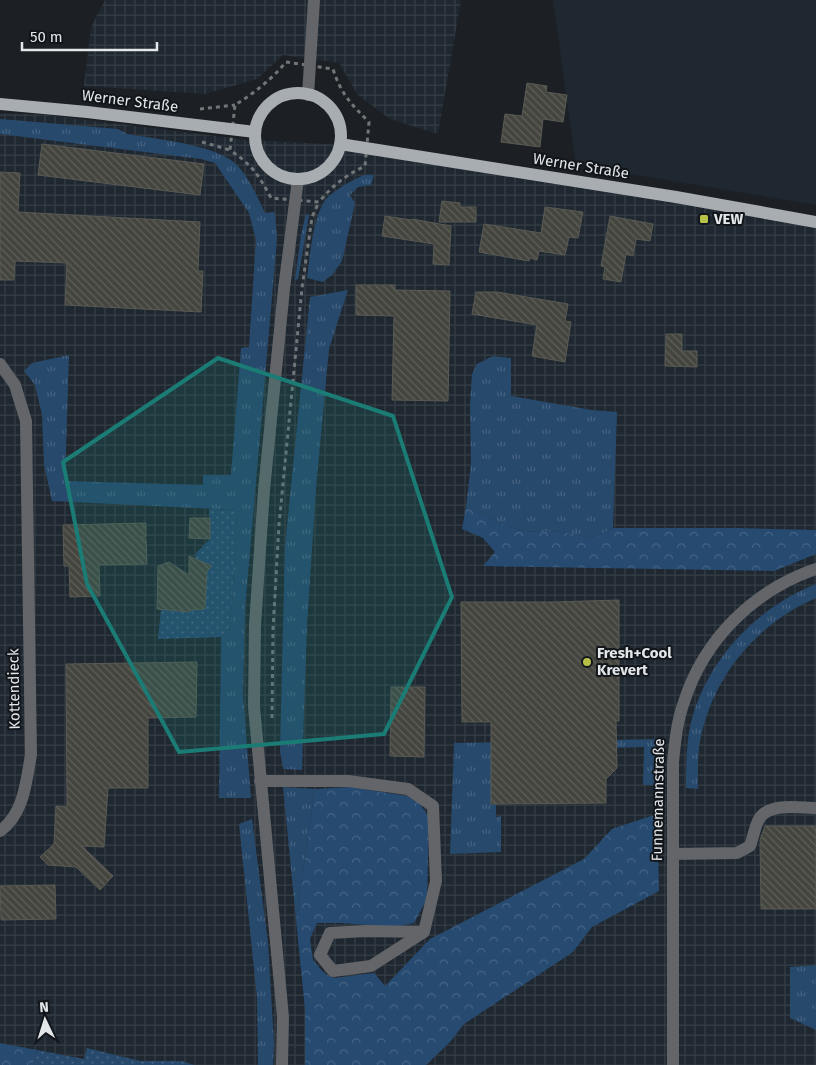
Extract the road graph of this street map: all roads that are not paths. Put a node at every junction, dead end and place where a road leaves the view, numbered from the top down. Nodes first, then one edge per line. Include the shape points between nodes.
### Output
1 (314, 0) edge
2 (308, 95) junction
3 (0, 104) edge
4 (256, 132) junction
5 (340, 144) junction
6 (298, 179) junction
7 (816, 222) edge
8 (0, 364) edge
9 (816, 569) edge
10 (260, 781) junction
11 (816, 808) edge
12 (0, 831) edge
13 (673, 854) junction
14 (424, 932) junction
15 (282, 1065) edge
16 (673, 1065) edge

1 - 2 street
2 - 4 main road via 296,93 272,102 263,111
2 - 5 main road via 320,100 337,118
3 - 4 main road, Werner Straße
4 - 6 main road via 256,147 267,166 287,178
5 - 6 main road via 330,165 310,177
5 - 7 main road, Werner Straße
6 - 10 street via 264,490 255,625 254,707
8 - 12 street, Kottendieck via 15,385 26,421 31,755 24,796 9,825
9 - 13 street, Funnemannstraße via 775,586 749,605 713,645 697,671 684,702 676,734
10 - 14 street via 348,781 408,789 434,806 436,881
10 - 15 street via 283,1017
11 - 13 street via 769,810 759,818 750,846 737,853
13 - 16 street, Funnemannstraße
14 - 14 street via 370,966 333,971 320,955 330,934

